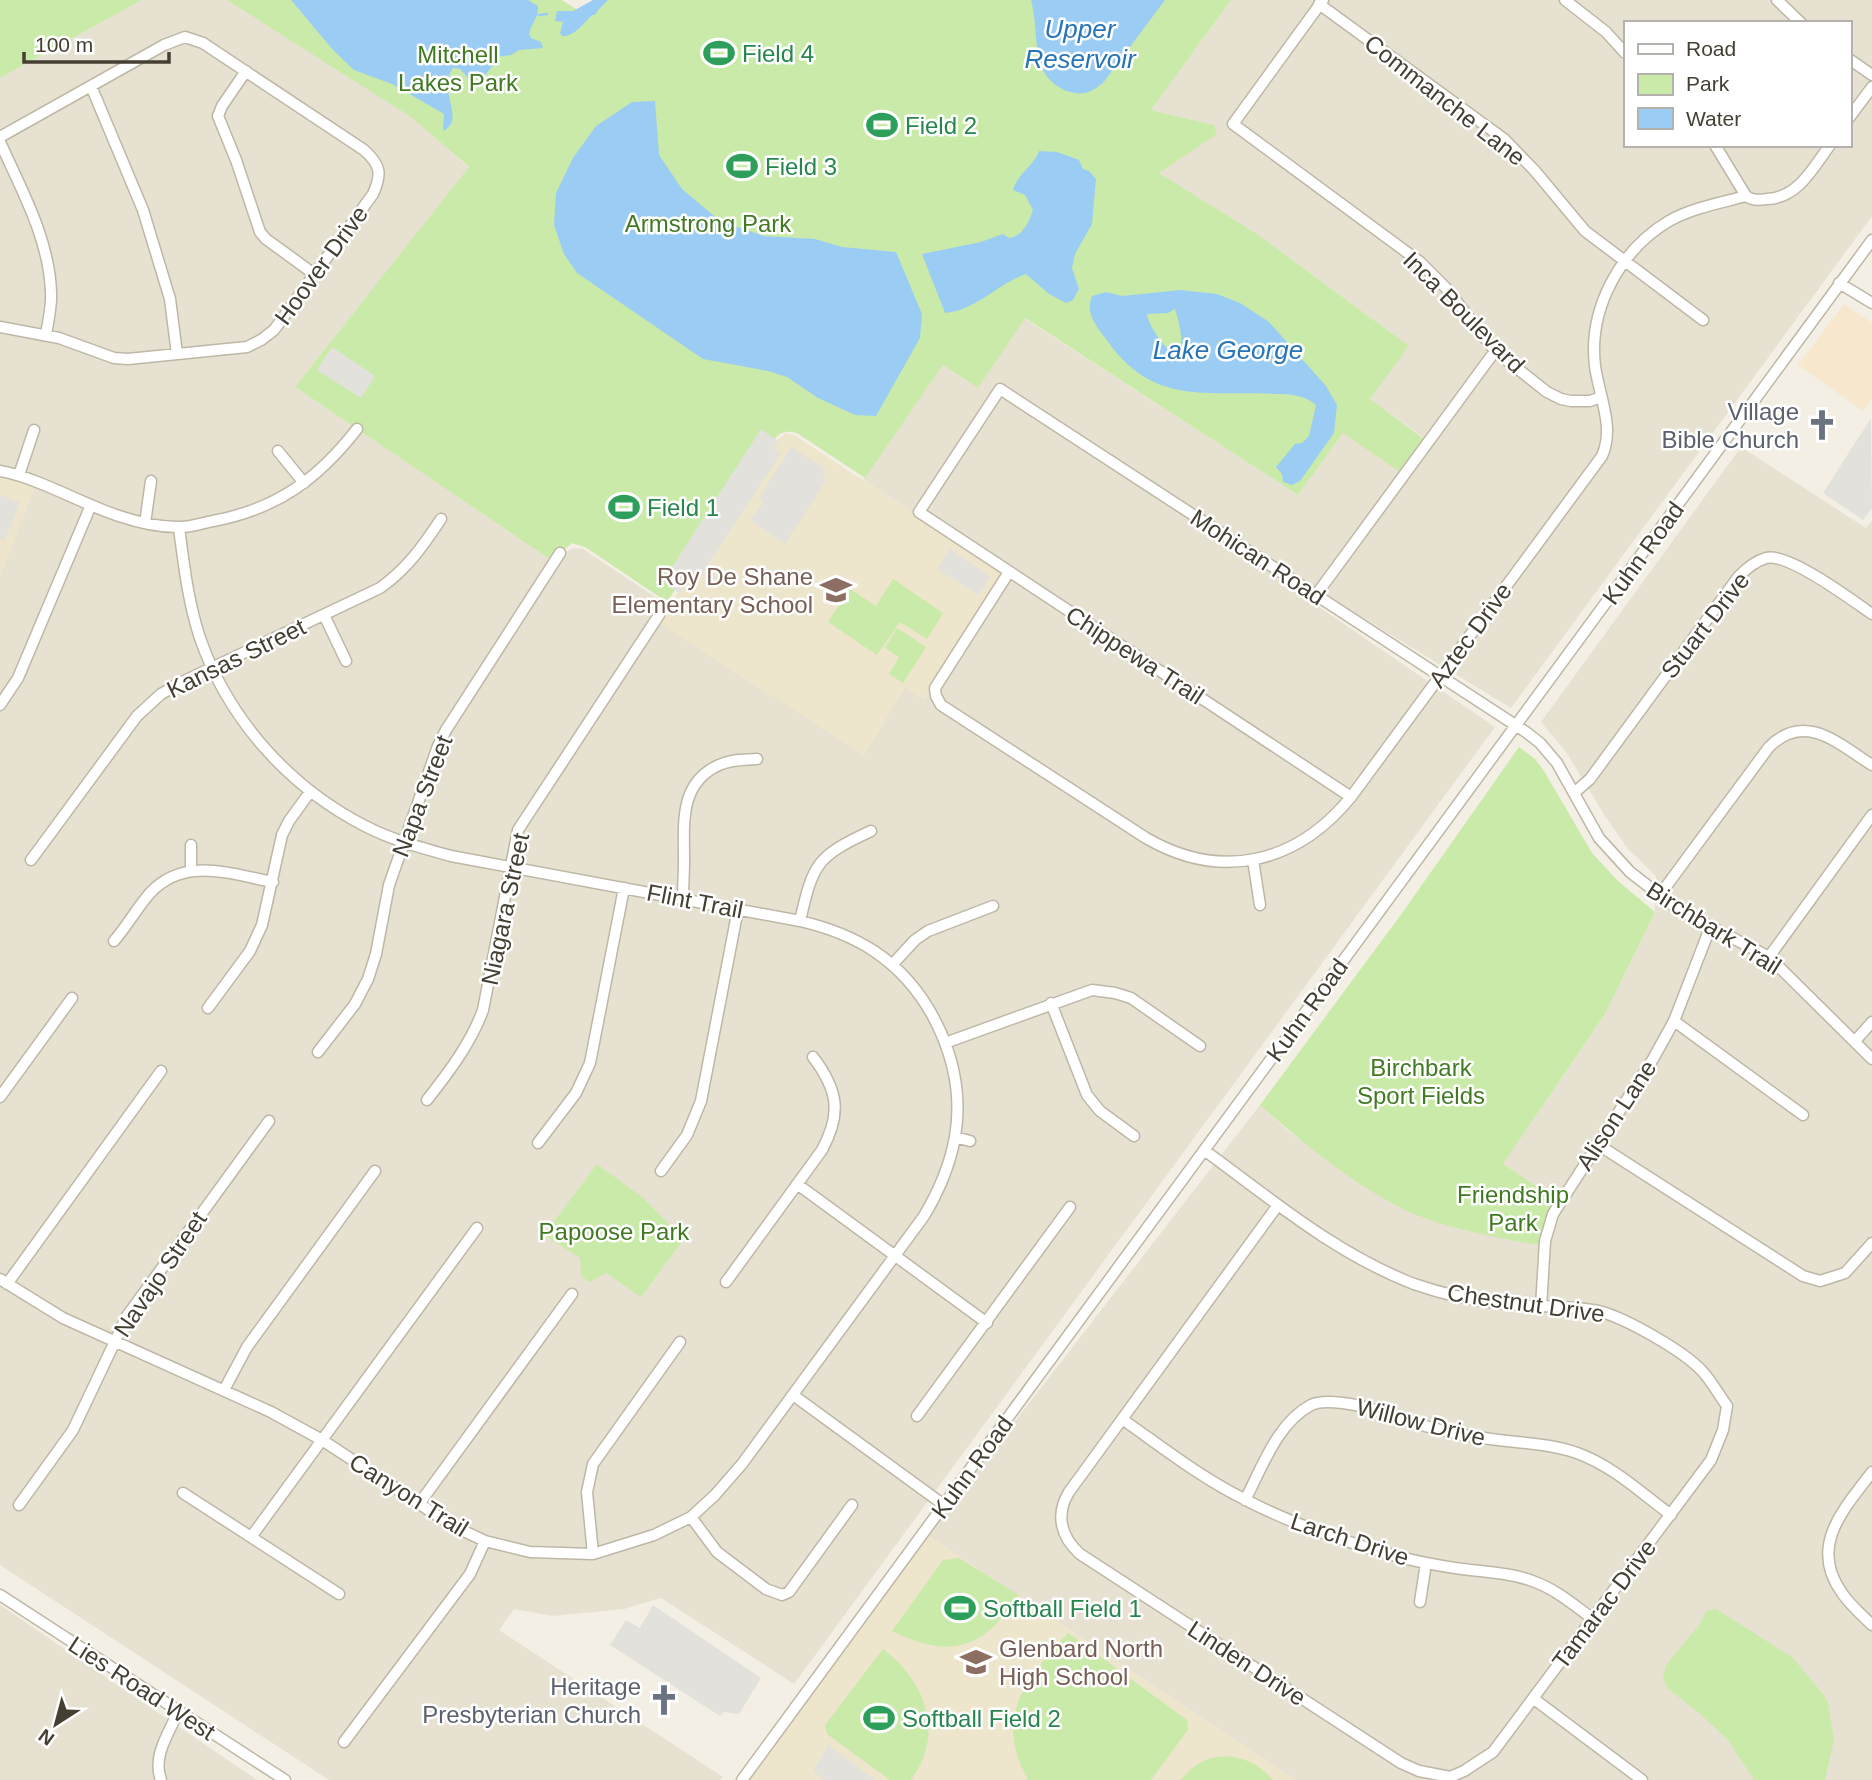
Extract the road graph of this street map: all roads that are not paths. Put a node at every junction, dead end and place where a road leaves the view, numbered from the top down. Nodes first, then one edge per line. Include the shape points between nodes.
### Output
1 (1565, 0) edge
2 (1777, 0) edge
3 (1321, 2) edge
4 (1799, 21) edge
5 (1624, 52) edge
6 (1851, 60) edge
7 (246, 71) junction
8 (1872, 75) edge
9 (91, 86) junction
10 (1872, 87) edge
11 (1851, 115) edge
12 (0, 140) edge
13 (1716, 147) edge
14 (1829, 147) edge
15 (1746, 196) junction
16 (1872, 240) edge
17 (1624, 262) junction
18 (314, 274) junction
19 (1839, 283) junction
20 (1872, 303) edge
21 (1703, 320) dead end
22 (0, 327) edge
23 (46, 335) junction
24 (1495, 351) junction
25 (177, 354) junction
26 (1601, 397) junction
27 (357, 429) dead end
28 (34, 430) dead end
29 (278, 451) dead end
30 (0, 471) edge
31 (19, 475) junction
32 (151, 481) dead end
33 (304, 483) junction
34 (91, 505) junction
35 (919, 512) joint
36 (441, 519) dead end
37 (145, 523) junction
38 (179, 528) junction
39 (560, 553) dead end
40 (1009, 572) junction
41 (1316, 595) junction
42 (1872, 614) edge
43 (324, 615) junction
44 (659, 615) dead end
45 (346, 661) dead end
46 (213, 667) junction
47 (1441, 676) junction
48 (0, 705) edge
49 (1516, 725) junction
50 (757, 759) dead end
51 (1872, 765) edge
52 (310, 792) junction
53 (1574, 793) junction
54 (1351, 797) junction
55 (1872, 815) edge
56 (871, 831) dead end
57 (403, 842) junction
58 (191, 845) dead end
59 (31, 860) dead end
60 (1253, 860) junction
61 (510, 867) junction
62 (191, 870) junction
63 (272, 882) junction
64 (624, 888) junction
65 (1659, 896) junction
66 (683, 899) junction
67 (1260, 905) dead end
68 (993, 906) dead end
69 (737, 909) junction
70 (800, 921) junction
71 (1710, 928) junction
72 (114, 941) dead end
73 (1769, 957) junction
74 (892, 965) junction
75 (72, 998) dead end
76 (1051, 1003) junction
77 (208, 1008) dead end
78 (1674, 1021) junction
79 (1872, 1022) edge
80 (1855, 1041) junction
81 (945, 1043) junction
82 (1200, 1046) dead end
83 (318, 1052) dead end
84 (813, 1057) dead end
85 (1872, 1059) edge
86 (161, 1071) dead end
87 (0, 1097) edge
88 (427, 1100) dead end
89 (1803, 1115) dead end
90 (269, 1121) dead end
91 (1134, 1136) dead end
92 (955, 1138) junction
93 (970, 1141) dead end
94 (538, 1143) dead end
95 (1597, 1144) junction
96 (1204, 1150) junction
97 (375, 1171) dead end
98 (661, 1171) dead end
99 (797, 1184) junction
100 (1278, 1205) junction
101 (1070, 1207) dead end
102 (477, 1228) dead end
103 (1872, 1243) edge
104 (895, 1256) junction
105 (4, 1282) edge
106 (726, 1282) dead end
107 (572, 1294) dead end
108 (1541, 1307) junction
109 (986, 1323) junction
110 (114, 1340) junction
111 (680, 1342) dead end
112 (225, 1390) junction
113 (793, 1395) junction
114 (1727, 1406) joint
115 (916, 1416) dead end
116 (1122, 1419) junction
117 (322, 1440) junction
118 (1872, 1472) edge
119 (183, 1493) dead end
120 (1245, 1500) junction
121 (19, 1504) dead end
122 (419, 1504) junction
123 (852, 1505) dead end
124 (944, 1505) junction
125 (1671, 1515) junction
126 (691, 1517) junction
127 (251, 1537) junction
128 (485, 1541) junction
129 (593, 1554) junction
130 (1426, 1563) junction
131 (339, 1594) dead end
132 (0, 1595) edge
133 (1420, 1602) dead end
134 (1593, 1619) junction
135 (1872, 1625) edge
136 (1534, 1699) junction
137 (178, 1712) junction
138 (344, 1742) dead end
139 (1450, 1777) joint
140 (161, 1780) edge
141 (285, 1780) edge
142 (743, 1780) edge
143 (1642, 1780) edge

1 - 5 street
2 - 4 street
3 - 17 street, Commanche Lane via 1504,139 1585,231
3 - 24 street, Inca Boulevard via 1233,124 1420,262
6 - 8 street
7 - 9 street via 203,43 185,37
7 - 18 street via 218,116 260,232
7 - 18 street, Hoover Drive via 364,150 379,171 373,194
9 - 12 street
9 - 25 street via 143,210 170,299
10 - 11 street
12 - 23 street via 44,249 51,291
13 - 15 street
14 - 15 street, Aztec Drive via 1790,192 1775,199
15 - 17 street, Aztec Drive via 1669,221 1648,235
16 - 19 street, Kuhn Road
17 - 21 street, Commanche Lane
17 - 26 street, Aztec Drive via 1606,293 1595,331
18 - 25 street, Hoover Drive via 274,330 261,340 247,347
19 - 20 street
19 - 49 street, Kuhn Road
22 - 23 street, Hoover Drive
23 - 25 street, Hoover Drive via 114,358
24 - 26 street, Inca Boulevard via 1553,396 1571,401
24 - 41 street
26 - 47 street, Aztec Drive via 1608,441 1602,456
27 - 33 street via 337,456
28 - 31 street
29 - 33 street
30 - 31 street
31 - 34 street
32 - 37 street
33 - 38 street via 274,503 245,514
34 - 37 street
34 - 48 street via 18,678
35 - 40 street, Chippewa Trail
35 - 41 street, Mohican Road via 1000,389
36 - 43 street, Kansas Street via 394,578
37 - 38 street
38 - 46 street, Flint Trail via 190,604
39 - 57 street, Napa Street via 446,730
40 - 54 street, Chippewa Trail
40 - 60 street, Aztec Drive via 935,688 941,705 1160,846 1201,859
41 - 47 street, Mohican Road
42 - 53 street, Stuart Drive via 1790,561 1768,557 1747,568 1590,779
43 - 45 street
43 - 46 street, Kansas Street
44 - 61 street, Niagara Street via 518,830
46 - 52 street, Flint Trail via 254,736
46 - 59 street, Kansas Street via 161,694 137,716
47 - 49 street, Mohican Road
47 - 54 street, Aztec Drive
49 - 53 street, Birchbark Trail via 1547,751
49 - 96 street, Kuhn Road
50 - 66 street via 720,764 690,793 682,824
51 - 65 street via 1814,732 1799,730 1781,736
52 - 57 street, Flint Trail via 365,826
52 - 63 street via 282,835
53 - 65 street, Birchbark Trail via 1605,845
54 - 60 street, Aztec Drive via 1314,835
55 - 73 street
56 - 70 street via 837,847 819,863
57 - 61 street, Flint Trail
57 - 83 street, Napa Street via 368,979
58 - 62 street
60 - 67 street
61 - 64 street, Flint Trail
61 - 88 street, Niagara Street via 477,1027
62 - 63 street
62 - 72 street via 167,879 150,893
63 - 77 street via 262,925 250,951
64 - 66 street, Flint Trail
64 - 94 street via 590,1063 576,1093
65 - 71 street, Birchbark Trail
66 - 69 street, Flint Trail
68 - 74 street via 928,932
69 - 70 street, Flint Trail
69 - 98 street via 701,1101 688,1135
70 - 74 street, Flint Trail via 847,936
71 - 73 street, Birchbark Trail
71 - 78 street, Alison Lane
73 - 80 street, Birchbark Trail
74 - 81 street, Flint Trail via 926,1004
75 - 87 street
76 - 81 street
76 - 82 street via 1092,990 1115,993 1144,1006
76 - 91 street via 1087,1095 1100,1111
78 - 89 street
78 - 95 street, Alison Lane
79 - 80 street
80 - 85 street, Birchbark Trail
81 - 92 street, Flint Trail via 957,1093
84 - 99 street via 831,1086 835,1121 822,1150
86 - 105 street
90 - 110 street, Navajo Street
92 - 93 street
92 - 104 street, Flint Trail via 940,1188
95 - 103 street via 1803,1276 1820,1281 1844,1273
95 - 108 street, Alison Lane via 1553,1213 1545,1241
96 - 100 street, Chestnut Drive
96 - 124 street, Kuhn Road
97 - 112 street via 247,1347
99 - 104 street
99 - 106 street
100 - 108 street, Chestnut Drive via 1356,1258 1416,1284 1472,1299
100 - 116 street
101 - 109 street
102 - 117 street
104 - 109 street
104 - 113 street, Flint Trail
105 - 110 street, Canyon Trail via 51,1312
107 - 122 street
108 - 114 street, Chestnut Drive via 1593,1310 1635,1325 1696,1365
109 - 115 street
110 - 112 street, Canyon Trail
110 - 121 street, Navajo Street via 73,1430
111 - 129 street via 593,1465 587,1492
112 - 117 street, Canyon Trail
113 - 124 street
113 - 126 street, Canyon Trail via 731,1479
114 - 125 street, Tamarac Drive via 1716,1451
116 - 120 street, Larch Drive
116 - 139 street, Linden Drive via 1065,1497 1060,1525 1069,1542 1080,1554 1401,1763
117 - 122 street, Canyon Trail
117 - 127 street
118 - 135 street via 1835,1524 1828,1565 1843,1595
119 - 127 street
120 - 125 street, Willow Drive via 1288,1425 1313,1404 1340,1403 1425,1427 1579,1454 1618,1475
120 - 130 street, Larch Drive via 1326,1535
122 - 128 street, Canyon Trail
123 - 126 street via 782,1599 717,1552
124 - 142 street, Kuhn Road
125 - 134 street, Tamarac Drive
126 - 129 street, Canyon Trail via 636,1542
127 - 131 street
128 - 129 street, Canyon Trail via 530,1552
128 - 138 street via 470,1574
130 - 133 street
130 - 134 street, Larch Drive via 1536,1582
132 - 137 street, Lies Road West
134 - 136 street, Tamarac Drive
136 - 139 street, Tamarac Drive via 1493,1752
136 - 143 street
137 - 140 street via 163,1740
137 - 141 street, Lies Road West

